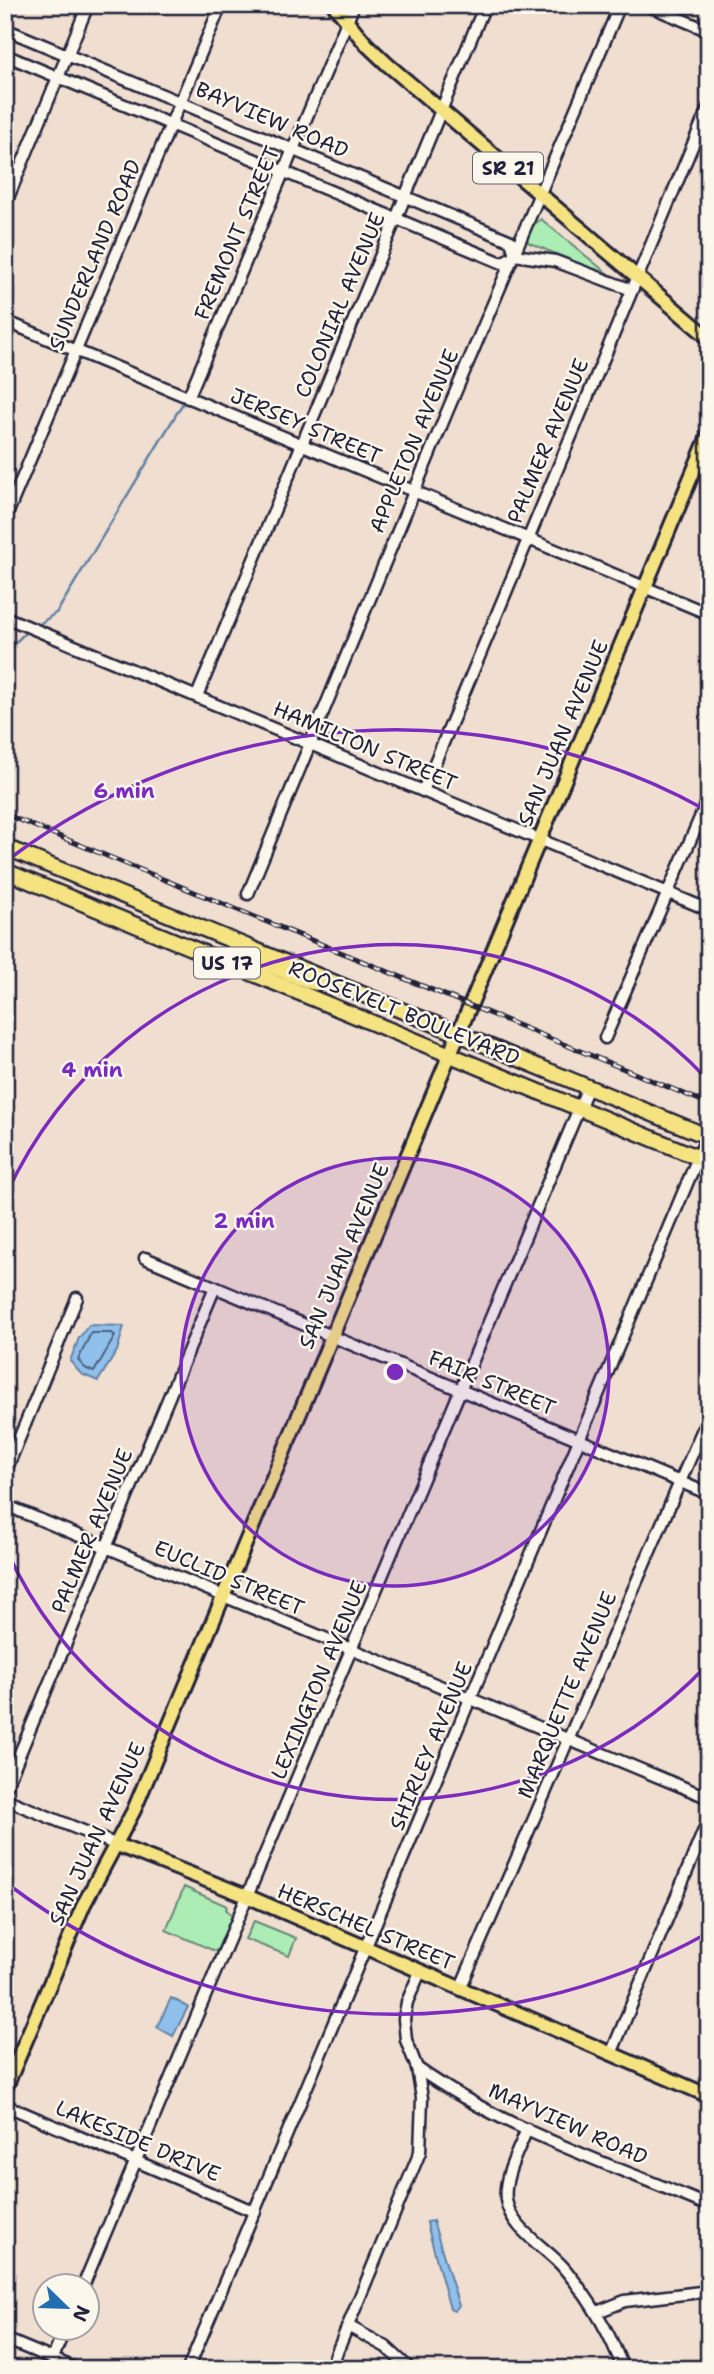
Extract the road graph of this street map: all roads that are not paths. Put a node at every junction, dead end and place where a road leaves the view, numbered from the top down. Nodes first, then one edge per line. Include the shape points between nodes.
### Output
1 (88, 5) edge
2 (221, 5) edge
3 (334, 5) edge
4 (354, 5) edge
5 (485, 5) edge
6 (620, 5) edge
7 (647, 5) edge
8 (346, 23) junction
9 (5, 29) edge
10 (709, 31) edge
11 (5, 55) edge
12 (67, 55) junction
13 (58, 77) junction
14 (180, 102) junction
15 (709, 106) edge
16 (441, 110) junction
17 (171, 124) junction
18 (292, 150) junction
19 (284, 171) junction
20 (539, 195) junction
21 (406, 197) junction
22 (5, 205) edge
23 (397, 220) junction
24 (515, 255) junction
25 (635, 284) junction
26 (5, 321) edge
27 (709, 338) edge
28 (76, 351) junction
29 (188, 398) junction
30 (709, 433) edge
31 (301, 445) junction
32 (414, 492) junction
33 (5, 519) edge
34 (527, 539) junction
35 (644, 587) junction
36 (709, 614) edge
37 (5, 617) edge
38 (197, 696) junction
39 (310, 743) junction
40 (422, 791) junction
41 (709, 797) edge
42 (539, 839) junction
43 (5, 847) edge
44 (5, 854) edge
45 (32, 858) junction
46 (5, 871) edge
47 (667, 893) junction
48 (248, 894) dead end
49 (709, 910) edge
50 (237, 967) junction
51 (334, 983) junction
52 (458, 1034) junction
53 (605, 1038) dead end
54 (449, 1055) junction
55 (587, 1087) junction
56 (578, 1108) junction
57 (708, 1137) edge
58 (703, 1160) edge
59 (145, 1258) dead end
60 (215, 1287) junction
61 (77, 1298) dead end
62 (331, 1337) junction
63 (460, 1391) junction
64 (709, 1415) edge
65 (580, 1441) junction
66 (5, 1473) edge
67 (679, 1482) junction
68 (709, 1494) edge
69 (5, 1505) edge
70 (106, 1547) junction
71 (223, 1596) junction
72 (352, 1651) junction
73 (471, 1700) junction
74 (568, 1741) junction
75 (5, 1788) edge
76 (709, 1798) edge
77 (5, 1799) edge
78 (709, 1818) edge
79 (117, 1845) junction
80 (249, 1897) junction
81 (368, 1948) junction
82 (420, 1972) junction
83 (460, 1989) junction
84 (611, 2054) junction
85 (417, 2068) junction
86 (5, 2089) edge
87 (709, 2096) edge
88 (5, 2105) edge
89 (527, 2129) junction
90 (136, 2161) junction
91 (709, 2206) edge
92 (255, 2212) junction
93 (89, 2272) edge
94 (709, 2291) edge
95 (597, 2312) junction
96 (348, 2326) junction
97 (5, 2339) edge
98 (59, 2342) edge
99 (52, 2358) junction
100 (76, 2369) edge
101 (188, 2369) edge
102 (330, 2369) edge
103 (410, 2369) edge
104 (623, 2369) edge

1 - 12 street
2 - 14 street, SUNDERLAND ROAD
3 - 8 main road, SR 21
4 - 8 street, FREMONT STREET
5 - 16 street, COLONIAL AVENUE
6 - 20 street, APPLETON AVENUE
7 - 10 street
8 - 16 main road, SR 21
8 - 18 street, FREMONT STREET
9 - 12 street, BAYVIEW ROAD
11 - 13 street, BAYVIEW ROAD
12 - 13 street
12 - 14 street, BAYVIEW ROAD
13 - 17 street, BAYVIEW ROAD
13 - 22 street
14 - 17 street, SUNDERLAND ROAD
14 - 18 street, BAYVIEW ROAD
15 - 25 street, PALMER AVENUE
16 - 20 main road, SR 21
16 - 21 street, COLONIAL AVENUE
17 - 19 street, BAYVIEW ROAD
17 - 28 street, SUNDERLAND ROAD
18 - 19 street, FREMONT STREET
18 - 21 street, BAYVIEW ROAD
19 - 23 street, BAYVIEW ROAD
19 - 29 street, FREMONT STREET
20 - 24 street, APPLETON AVENUE
20 - 25 main road, SR 21
21 - 23 street, COLONIAL AVENUE
21 - 24 street, BAYVIEW ROAD via 511,241
23 - 24 street, BAYVIEW ROAD via 502,263
23 - 31 street, COLONIAL AVENUE
24 - 25 street, BAYVIEW ROAD via 555,261
24 - 32 street, APPLETON AVENUE
25 - 27 main road, SR 21
25 - 34 street, PALMER AVENUE
26 - 28 street, JERSEY STREET
28 - 29 street, JERSEY STREET
28 - 33 street, SUNDERLAND ROAD
29 - 31 street, JERSEY STREET
30 - 35 main road, SAN JUAN AVENUE
31 - 32 street, JERSEY STREET
31 - 38 street, COLONIAL AVENUE
32 - 34 street, JERSEY STREET
32 - 39 street, APPLETON AVENUE
34 - 35 street, JERSEY STREET
34 - 40 street, PALMER AVENUE
35 - 36 street, JERSEY STREET
35 - 42 main road, SAN JUAN AVENUE
37 - 38 street, HAMILTON STREET
38 - 39 street, HAMILTON STREET
39 - 40 street, HAMILTON STREET
39 - 48 street, APPLETON AVENUE
40 - 42 street, HAMILTON STREET
41 - 47 street
42 - 47 street, HAMILTON STREET
42 - 52 main road, SAN JUAN AVENUE
43 - 45 highway, ROOSEVELT BOULEVARD / US 17
44 - 45 highway
45 - 51 highway, ROOSEVELT BOULEVARD / US 17
46 - 50 highway, ROOSEVELT BOULEVARD / US 17
47 - 49 street, HAMILTON STREET
47 - 53 street
50 - 51 highway via 257,963 306,981
50 - 54 highway, ROOSEVELT BOULEVARD / US 17
51 - 52 highway, ROOSEVELT BOULEVARD / US 17
52 - 54 main road, SAN JUAN AVENUE
52 - 55 highway, ROOSEVELT BOULEVARD / US 17
54 - 56 highway, ROOSEVELT BOULEVARD / US 17
54 - 62 main road, SAN JUAN AVENUE
55 - 56 street, LEXINGTON AVENUE
55 - 57 highway, ROOSEVELT BOULEVARD / US 17
56 - 58 highway, ROOSEVELT BOULEVARD / US 17
56 - 63 street, LEXINGTON AVENUE
57 - 58 street, SHIRLEY AVENUE
58 - 65 street, SHIRLEY AVENUE
59 - 60 street, FAIR STREET
60 - 62 street, FAIR STREET
60 - 70 street, PALMER AVENUE
61 - 66 street
62 - 63 street, FAIR STREET
62 - 71 main road, SAN JUAN AVENUE
63 - 65 street, FAIR STREET
63 - 72 street, LEXINGTON AVENUE
64 - 67 street, MARQUETTE AVENUE
65 - 67 street, FAIR STREET
65 - 73 street, SHIRLEY AVENUE
67 - 68 street, FAIR STREET
67 - 74 street, MARQUETTE AVENUE
69 - 70 street, EUCLID STREET
70 - 71 street, EUCLID STREET
70 - 75 street, PALMER AVENUE
71 - 72 street, EUCLID STREET
71 - 79 main road, SAN JUAN AVENUE
72 - 73 street, EUCLID STREET
72 - 80 street, LEXINGTON AVENUE
73 - 74 street, EUCLID STREET
73 - 81 street, SHIRLEY AVENUE
74 - 76 street, EUCLID STREET
74 - 83 street, MARQUETTE AVENUE
77 - 79 street, HERSCHEL STREET
78 - 84 street
79 - 80 main road, HERSCHEL STREET
79 - 86 main road, SAN JUAN AVENUE via 84,1904
80 - 81 main road, HERSCHEL STREET
80 - 90 street, LEXINGTON AVENUE
81 - 82 main road, HERSCHEL STREET
81 - 92 street, SHIRLEY AVENUE
82 - 83 main road, HERSCHEL STREET
82 - 85 street via 404,2019
83 - 84 main road, HERSCHEL STREET
84 - 87 main road, HERSCHEL STREET
85 - 89 street, MAYVIEW ROAD via 448,2090
85 - 96 street via 423,2120 420,2152
88 - 90 street, LAKESIDE DRIVE
89 - 91 street, MAYVIEW ROAD
89 - 95 street via 506,2183 509,2211 562,2265
90 - 92 street, LAKESIDE DRIVE
90 - 93 street, LEXINGTON AVENUE
92 - 101 street, SHIRLEY AVENUE
94 - 95 street via 625,2301
95 - 104 street
96 - 102 street
96 - 103 street via 386,2347
97 - 99 street
98 - 99 street
99 - 100 street

